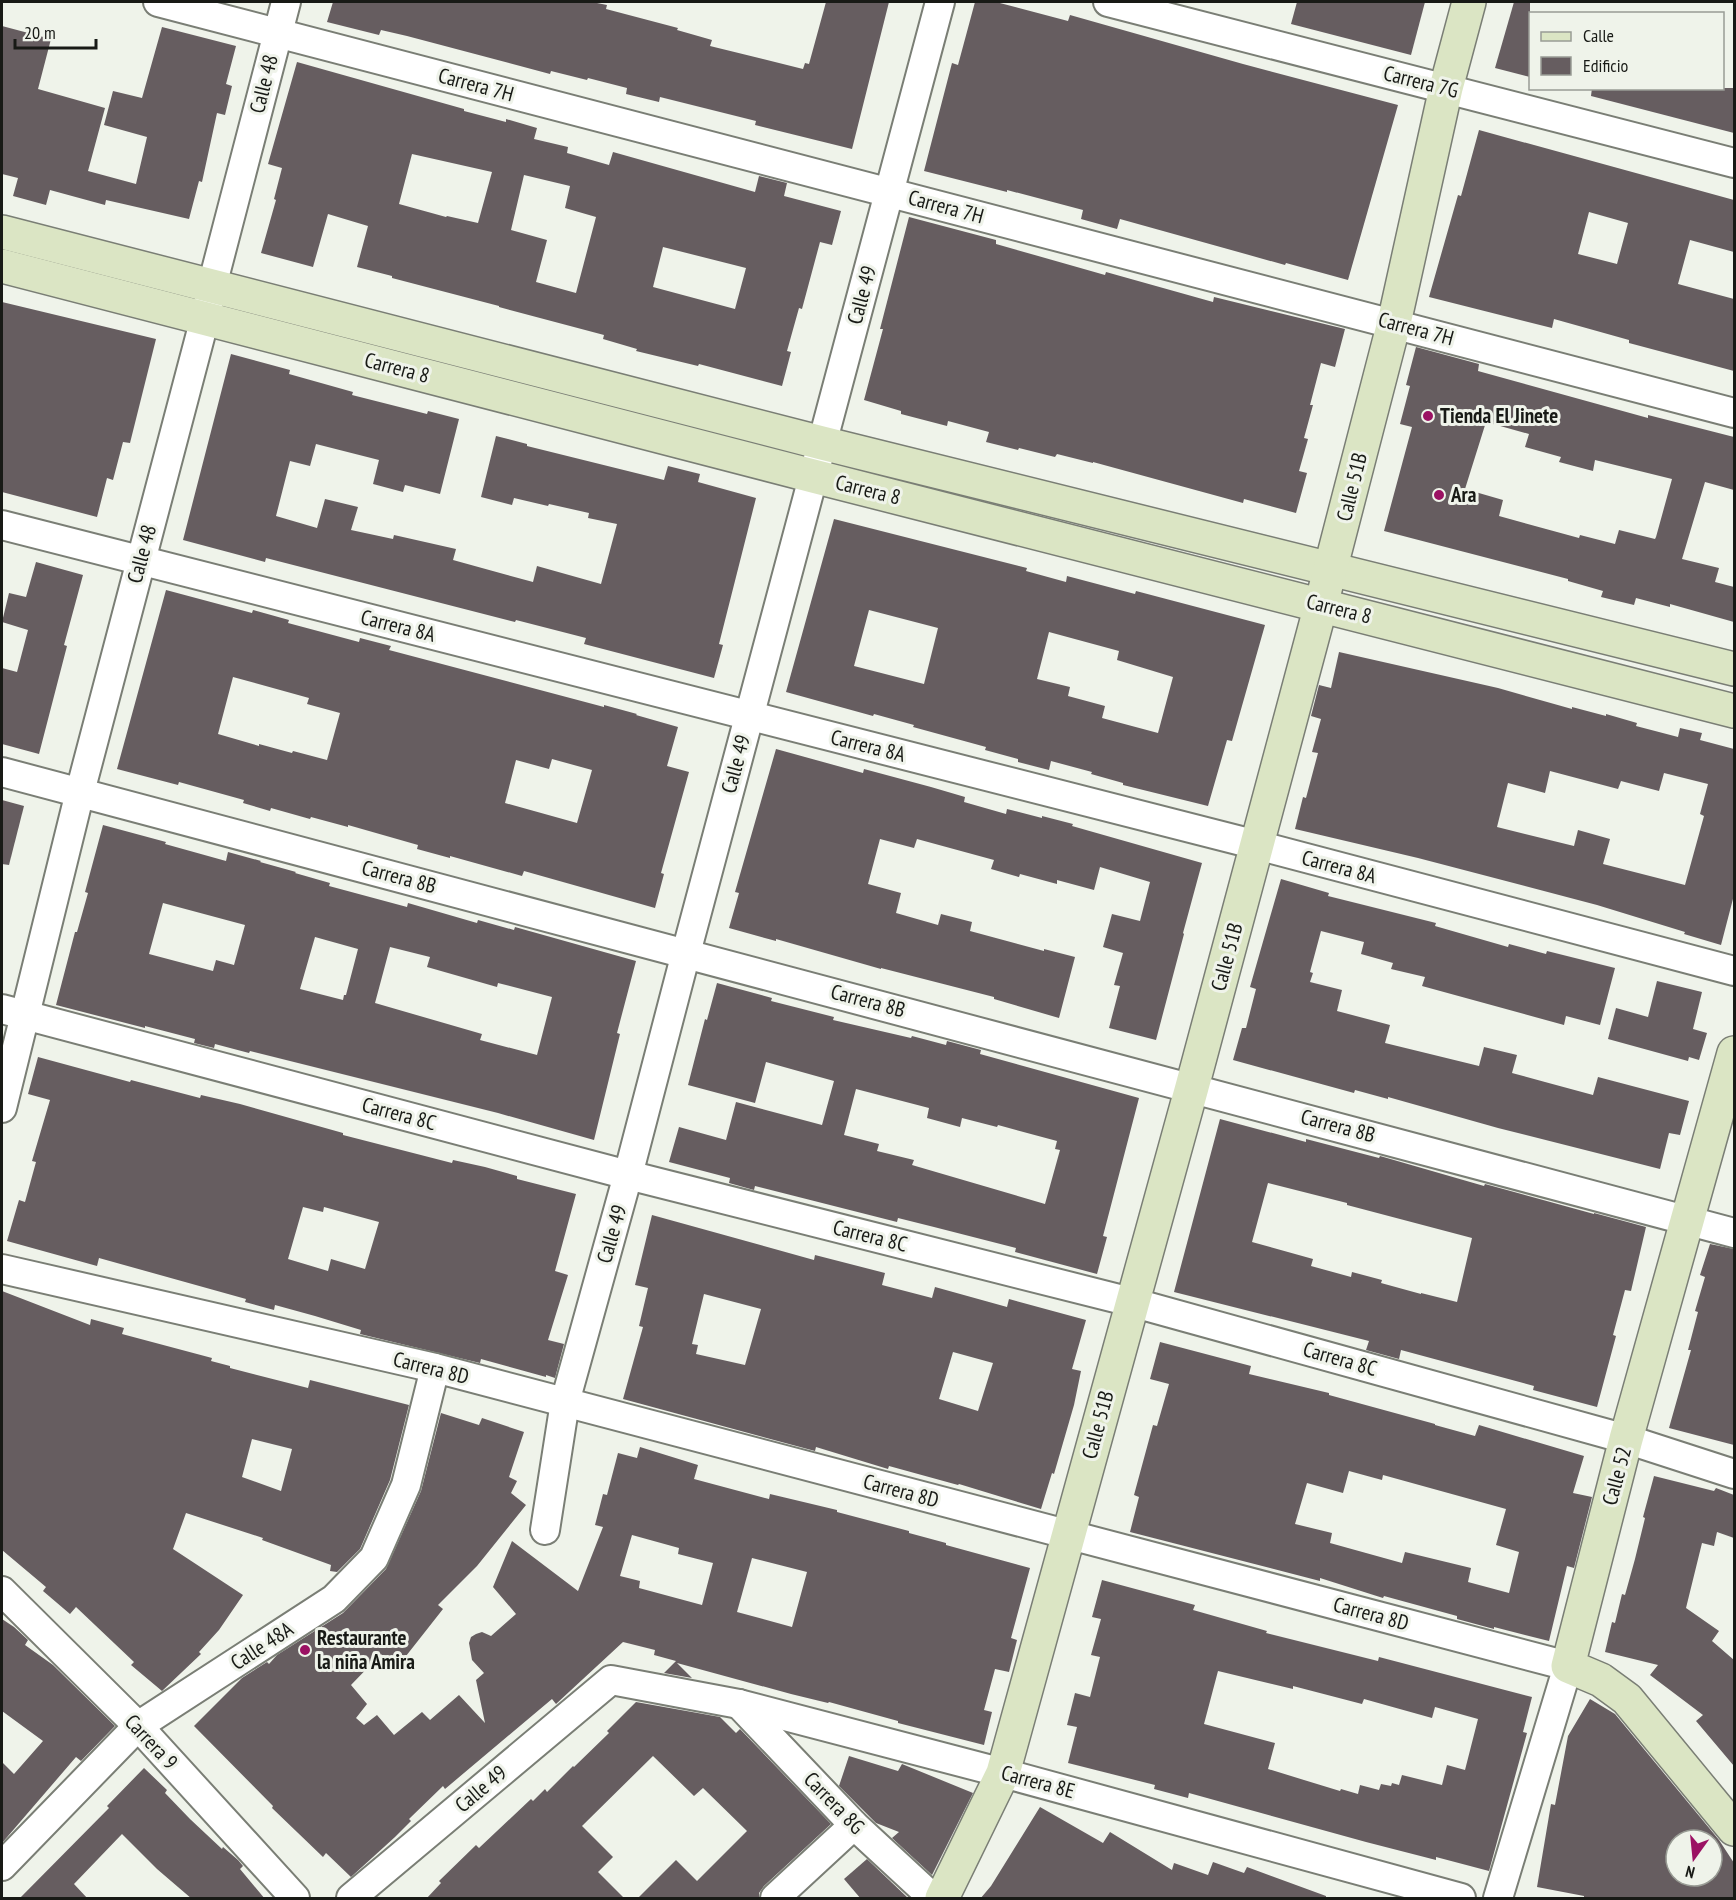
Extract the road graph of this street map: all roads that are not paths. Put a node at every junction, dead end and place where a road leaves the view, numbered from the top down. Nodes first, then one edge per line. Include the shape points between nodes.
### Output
1 (158, 2) edge
2 (286, 2) edge
3 (940, 2) edge
4 (1108, 2) edge
5 (1469, 2) edge
6 (277, 33) junction
7 (1446, 88) junction
8 (1734, 163) edge
9 (889, 192) junction
10 (2, 232) edge
11 (2, 266) edge
12 (212, 286) junction
13 (205, 318) junction
14 (1394, 323) junction
15 (1734, 413) edge
16 (822, 442) junction
17 (813, 476) junction
18 (2, 525) edge
19 (141, 560) junction
20 (1330, 569) junction
21 (1321, 605) junction
22 (1734, 669) edge
23 (1734, 711) edge
24 (749, 716) junction
25 (2, 772) edge
26 (80, 792) junction
27 (1257, 845) junction
28 (686, 953) junction
29 (1734, 971) edge
30 (13, 1012) edge
31 (1734, 1053) edge
32 (1192, 1087) junction
33 (2, 1108) edge
34 (628, 1175) junction
35 (1689, 1221) junction
36 (1734, 1233) edge
37 (2, 1269) edge
38 (1131, 1302) junction
39 (435, 1368) junction
40 (565, 1402) junction
41 (1626, 1439) junction
42 (1734, 1474) edge
43 (545, 1530) dead end
44 (1069, 1535) junction
45 (2, 1591) edge
46 (1568, 1666) junction
47 (611, 1680) joint
48 (739, 1704) junction
49 (138, 1726) junction
50 (1003, 1773) junction
51 (854, 1825) junction
52 (1734, 1829) edge
53 (2, 1866) edge
54 (295, 1899) edge
55 (351, 1899) edge
56 (775, 1899) edge
57 (933, 1899) edge
58 (942, 1899) edge
59 (1461, 1899) edge
60 (1498, 1899) edge

1 - 6 street, Carrera 7H
2 - 6 street, Calle 48
3 - 9 street, Calle 49
4 - 7 street, Carrera 7G
5 - 7 street, Calle 51B
6 - 9 street, Carrera 7H
6 - 12 street, Calle 48
7 - 8 street, Carrera 7G
7 - 14 street, Calle 51B
9 - 14 street, Carrera 7H
9 - 16 street, Calle 49
10 - 12 street, Carrera 8
11 - 13 street, Carrera 8
12 - 13 street, Calle 48
12 - 16 street, Carrera 8
13 - 17 street, Carrera 8
13 - 19 street, Calle 48
14 - 15 street, Carrera 7H
14 - 20 street, Calle 51B
16 - 17 street, Calle 49
16 - 20 street, Carrera 8
17 - 21 street, Carrera 8
17 - 24 street, Calle 49
18 - 19 street, Carrera 8A
19 - 24 street, Carrera 8A
19 - 26 street, Calle 48
20 - 21 street, Calle 51B
20 - 22 street, Carrera 8
21 - 23 street, Carrera 8
21 - 27 street, Calle 51B
24 - 27 street, Carrera 8A
24 - 28 street, Calle 49
25 - 26 street, Carrera 8B
26 - 28 street, Carrera 8B
26 - 30 street, Calle 48
27 - 29 street, Carrera 8A
27 - 32 street, Calle 51B
28 - 32 street, Carrera 8B
28 - 34 street, Calle 49
30 - 33 street, Calle 48
30 - 34 street, Carrera 8C
31 - 35 street, Calle 52
32 - 35 street, Carrera 8B
32 - 38 street, Calle 51B
34 - 38 street, Carrera 8C
34 - 40 street, Calle 49
35 - 36 street, Carrera 8B
35 - 41 street, Calle 52
37 - 39 street, Carrera 8D
38 - 41 street, Carrera 8C
38 - 44 street, Calle 51B
39 - 40 street, Carrera 8D
39 - 49 street, Calle 48A via 406,1485 374,1558 334,1599
40 - 43 street, Calle 49
40 - 44 street, Carrera 8D
41 - 42 street, Carrera 8C
41 - 46 street, Calle 52
44 - 46 street, Carrera 8D
44 - 50 street, Calle 51B
45 - 49 street, Carrera 9
46 - 52 street, Carrera 8D via 1600,1680 1627,1699
46 - 60 street, Calle 52
47 - 48 street, Carrera 8E
47 - 55 street, Calle 49
48 - 50 street, Carrera 8E
48 - 51 street, Carrera 8G
49 - 53 street, Calle 48A
49 - 54 street, Carrera 9
50 - 58 street, Calle 51B
50 - 59 street, Carrera 8E
51 - 56 street
51 - 57 street, Carrera 8G

